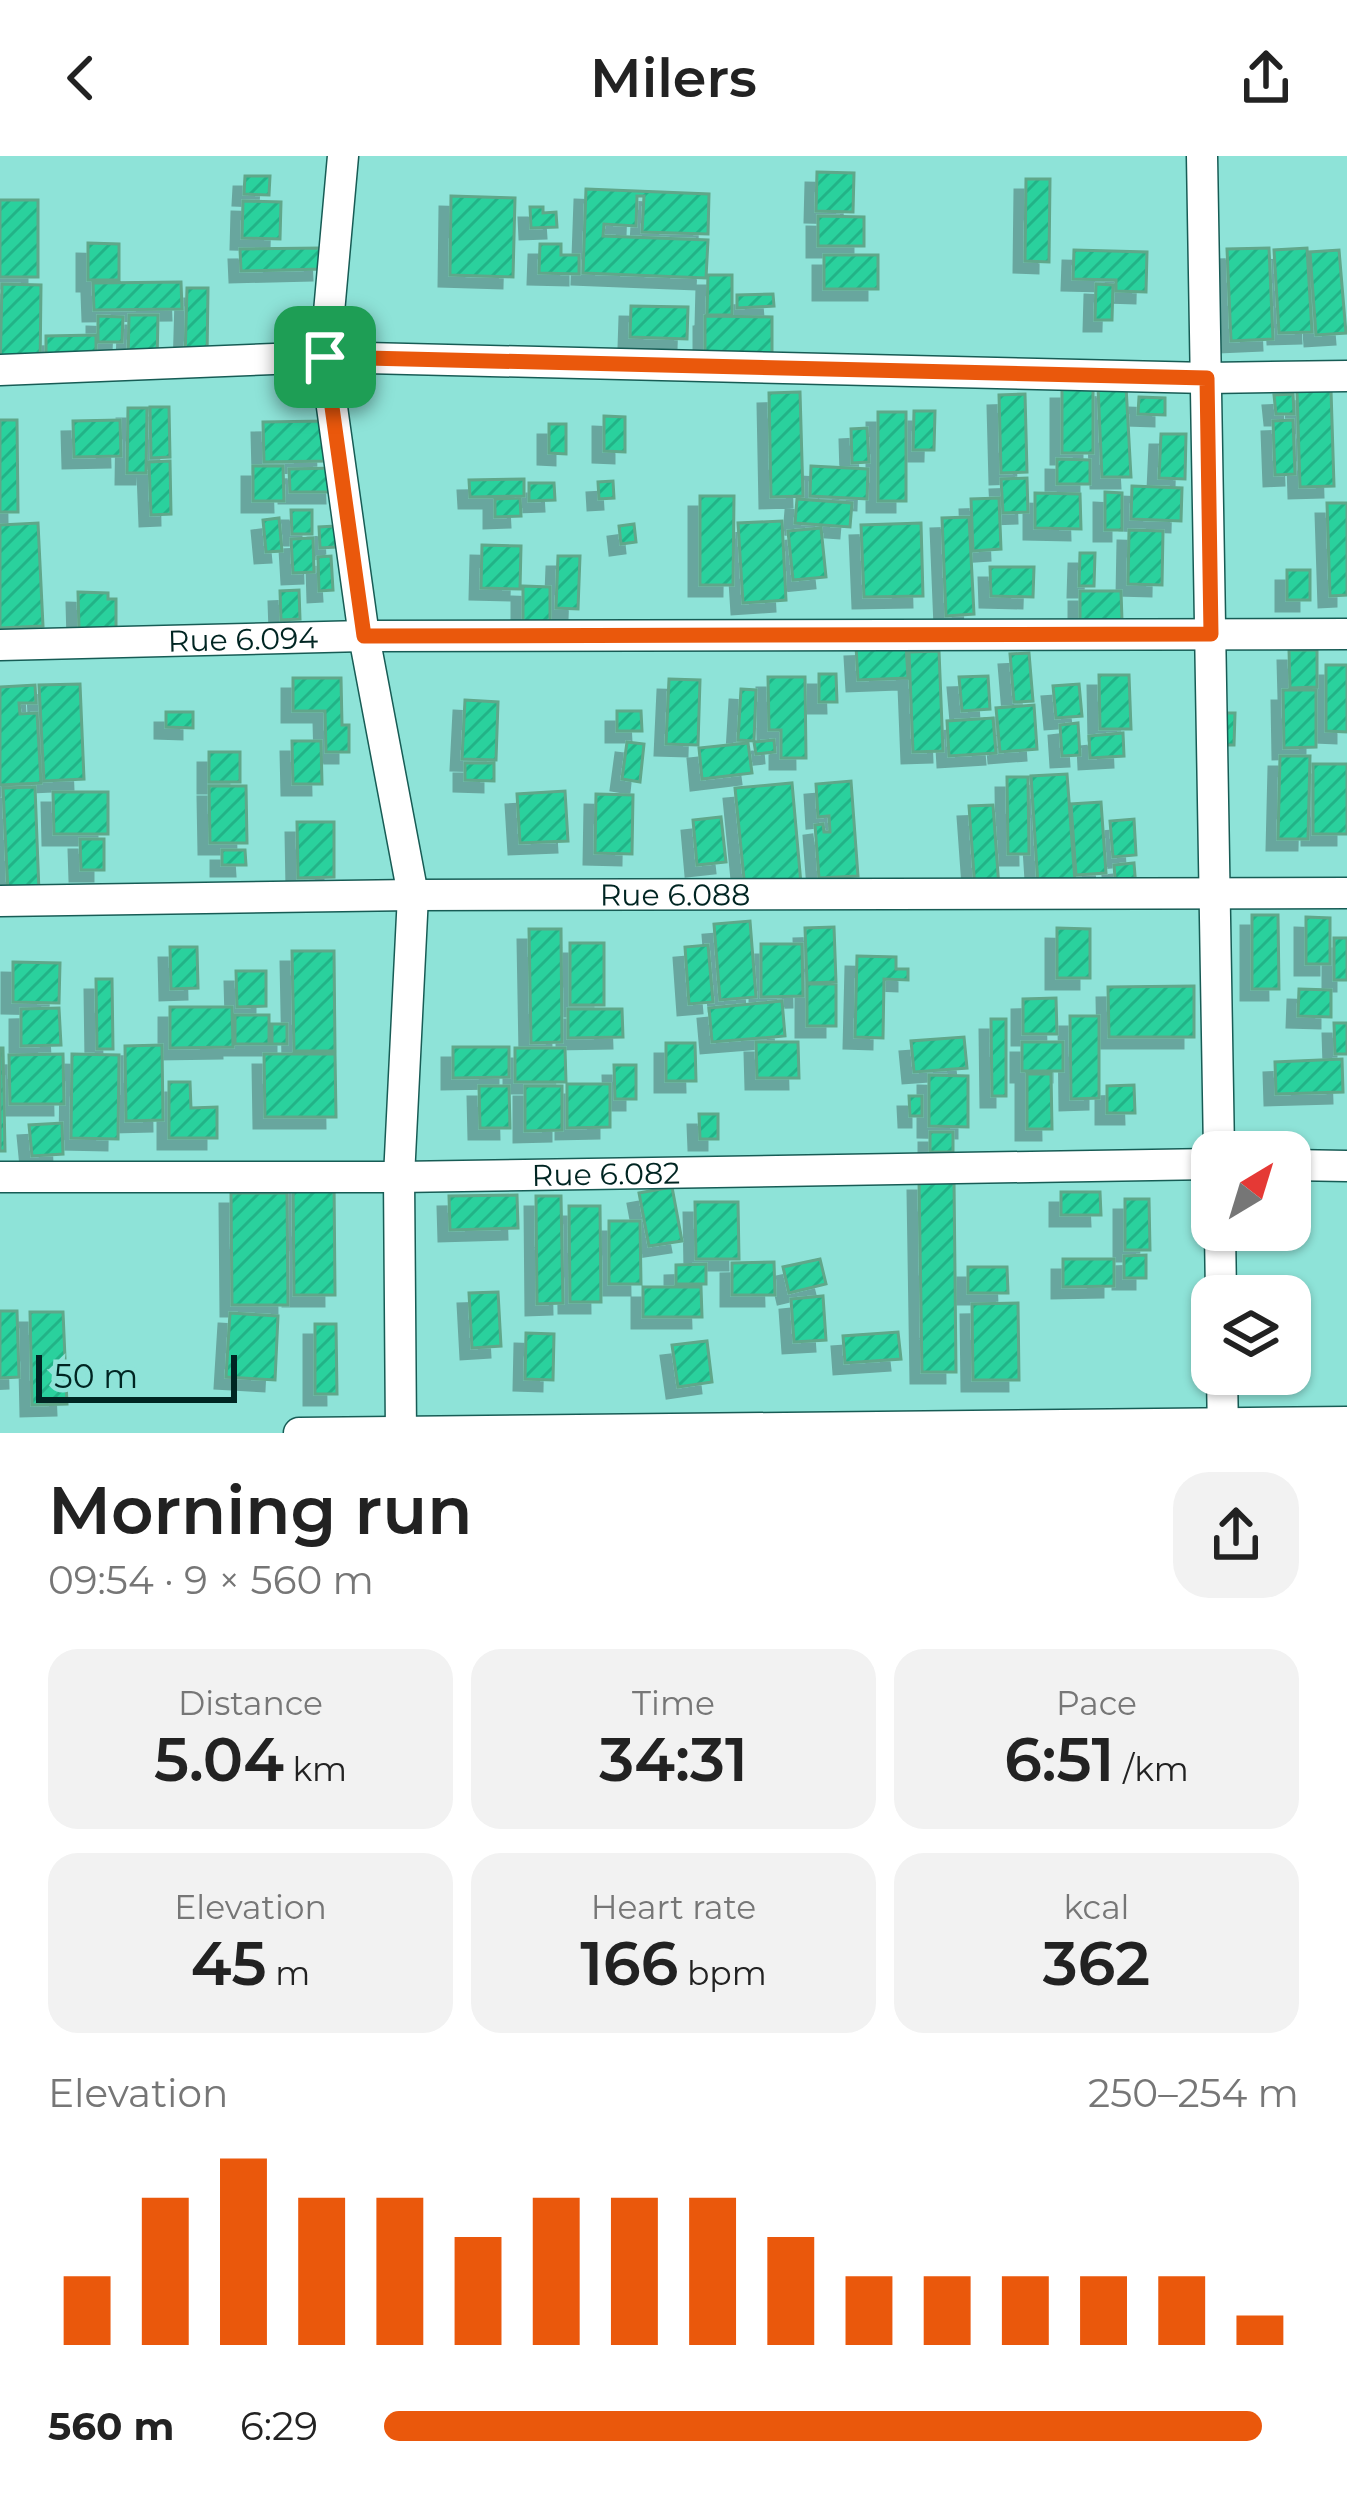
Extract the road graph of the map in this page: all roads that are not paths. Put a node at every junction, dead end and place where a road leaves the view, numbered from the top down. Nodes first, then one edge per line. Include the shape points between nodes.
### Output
1 (343, 156) edge
2 (1202, 156) edge
3 (325, 357) junction
4 (0, 370) edge
5 (1347, 376) edge
6 (1207, 378) junction
7 (1211, 634) junction
8 (1347, 634) edge
9 (364, 636) junction
10 (0, 646) edge
11 (1347, 893) edge
12 (1215, 894) junction
13 (412, 895) junction
14 (0, 901) edge
15 (1219, 1131) edge
16 (1191, 1164) edge
17 (1311, 1165) edge
18 (1347, 1166) edge
19 (0, 1177) edge
20 (399, 1177) junction
21 (1222, 1395) edge
22 (1347, 1422) edge
23 (1223, 1428) edge
24 (299, 1433) edge
25 (401, 1433) edge

1 - 3 street
2 - 6 street
3 - 4 street
3 - 6 street
3 - 9 street
5 - 6 street
6 - 7 street
7 - 8 street, Rue 6.094
7 - 9 street, Rue 6.094
7 - 12 street
9 - 10 street, Rue 6.094
9 - 13 street
11 - 12 street, Rue 6.088
12 - 13 street, Rue 6.088
12 - 15 street
13 - 14 street, Rue 6.088
13 - 20 street
16 - 20 street, Rue 6.082
17 - 18 street
19 - 20 street, Rue 6.082
20 - 25 street
21 - 23 street
22 - 23 street
23 - 25 street
24 - 25 street

